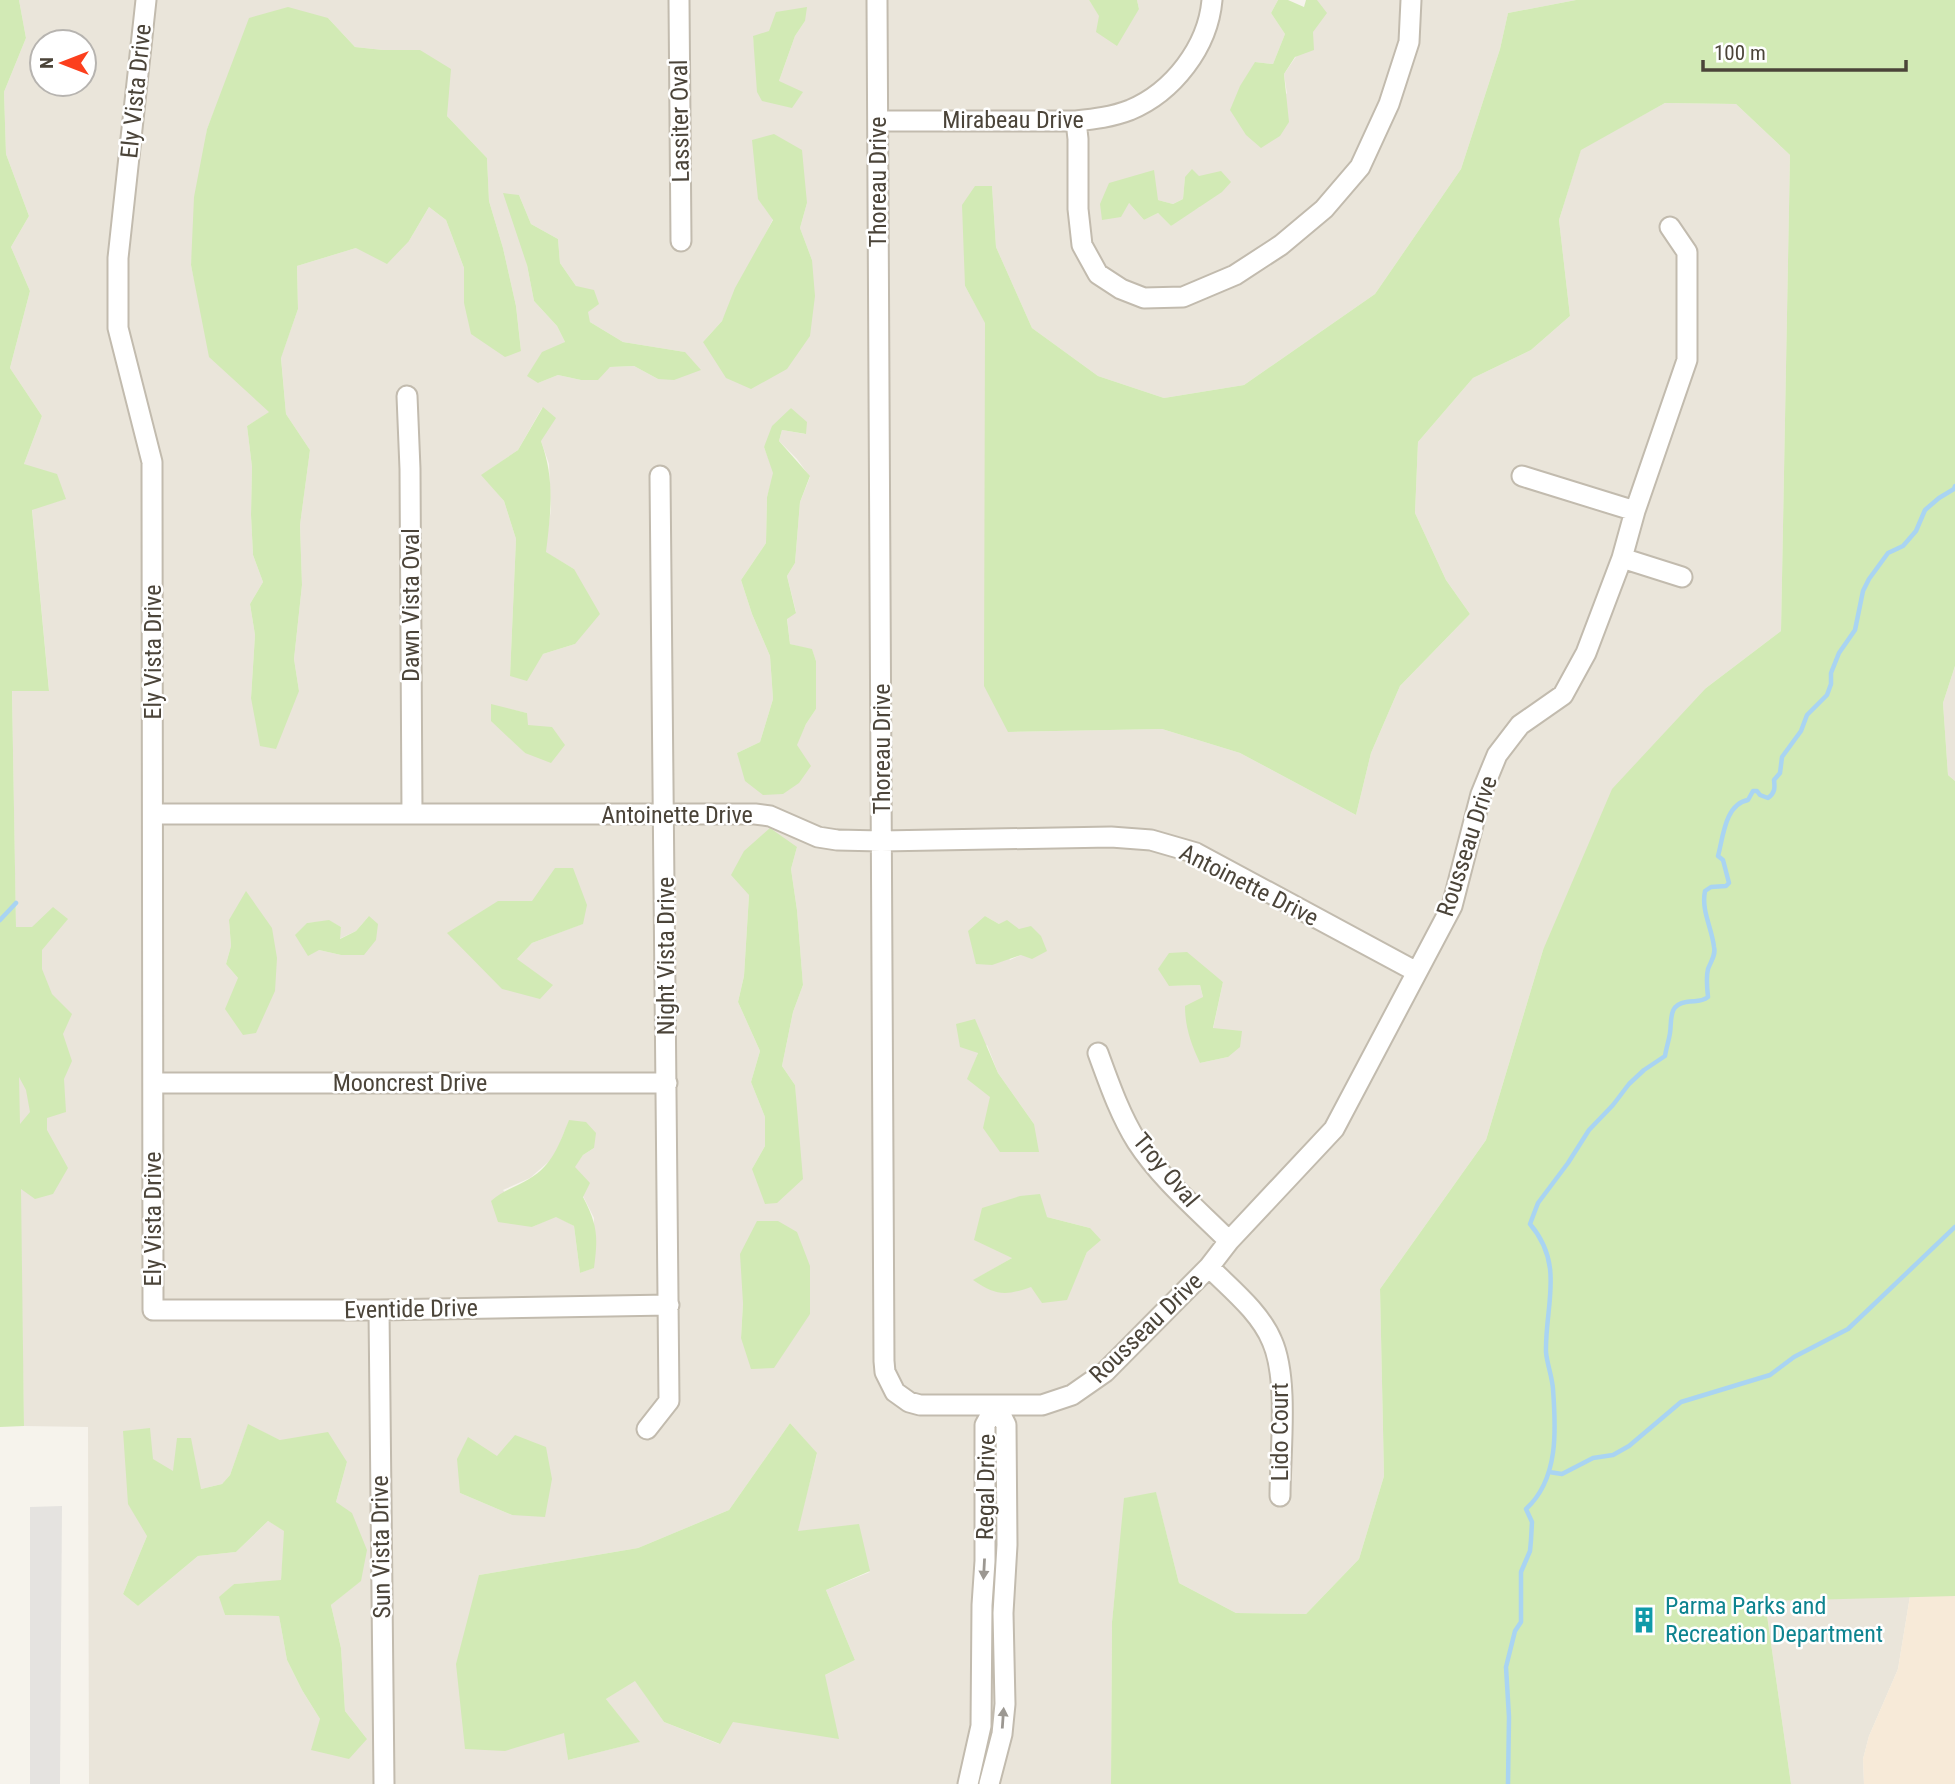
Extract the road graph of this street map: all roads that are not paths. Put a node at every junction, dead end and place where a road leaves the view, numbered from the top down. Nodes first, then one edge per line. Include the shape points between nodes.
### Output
1 (146, 0) edge
2 (678, 0) edge
3 (877, 0) edge
4 (1212, 0) edge
5 (1411, 0) edge
6 (878, 121) junction
7 (1076, 121) junction
8 (1670, 227) dead end
9 (681, 241) dead end
10 (407, 396) dead end
11 (660, 476) dead end
12 (1522, 476) dead end
13 (1635, 512) junction
14 (1622, 558) junction
15 (1682, 578) dead end
16 (153, 814) junction
17 (412, 814) junction
18 (665, 814) junction
19 (881, 841) junction
20 (1415, 971) junction
21 (1098, 1054) dead end
22 (153, 1083) junction
23 (667, 1083) junction
24 (1229, 1241) junction
25 (1209, 1267) junction
26 (670, 1306) junction
27 (153, 1310) joint
28 (379, 1310) junction
29 (996, 1405) junction
30 (647, 1429) dead end
31 (1280, 1496) dead end
32 (982, 1658) junction
33 (1004, 1658) junction
34 (384, 1784) edge
35 (968, 1784) edge
36 (989, 1784) edge

1 - 16 street, Ely Vista Drive via 118,258 118,327 152,461
2 - 9 street, Lassiter Oval
3 - 6 street, Thoreau Drive
4 - 7 street, Mirabeau Drive via 1199,42 1175,78 1129,110
5 - 7 street via 1409,42 1389,104 1360,167 1324,209 1281,245 1236,275 1183,297 1144,298 1098,274 1082,245
6 - 7 street, Mirabeau Drive
6 - 19 street, Thoreau Drive
8 - 13 street, Rousseau Drive via 1687,252 1687,360
10 - 17 street, Dawn Vista Oval
11 - 18 street, Night Vista Drive
12 - 13 street
13 - 14 street, Rousseau Drive
14 - 15 street
14 - 20 street, Rousseau Drive via 1586,653 1563,695 1520,725 1497,755 1481,794 1452,906
16 - 17 street, Antoinette Drive
16 - 22 street, Ely Vista Drive
17 - 18 street, Antoinette Drive
18 - 19 street, Antoinette Drive via 755,814 818,837
18 - 23 street, Night Vista Drive
19 - 20 street, Antoinette Drive via 1151,840 1196,853
19 - 29 street, Thoreau Drive via 886,1372 895,1392 909,1402
20 - 24 street, Rousseau Drive via 1334,1129
21 - 24 street, Troy Oval via 1138,1142 1160,1172
22 - 23 street, Mooncrest Drive
22 - 27 street, Ely Vista Drive
23 - 26 street, Night Vista Drive
24 - 25 street, Rousseau Drive
25 - 29 street, Rousseau Drive via 1105,1372 1072,1395 1042,1405
25 - 31 street, Lido Court via 1249,1307 1272,1339 1281,1372
26 - 28 street, Eventide Drive
26 - 30 street, Night Vista Drive via 670,1401
27 - 28 street, Eventide Drive
28 - 34 street, Sun Vista Drive
29 -> 32 street, Regal Drive via 985,1425
29 - 33 street, Regal Drive via 1006,1425
32 - 33 street
32 - 35 street, Regal Drive via 981,1726
36 -> 33 street, Regal Drive via 1002,1734

